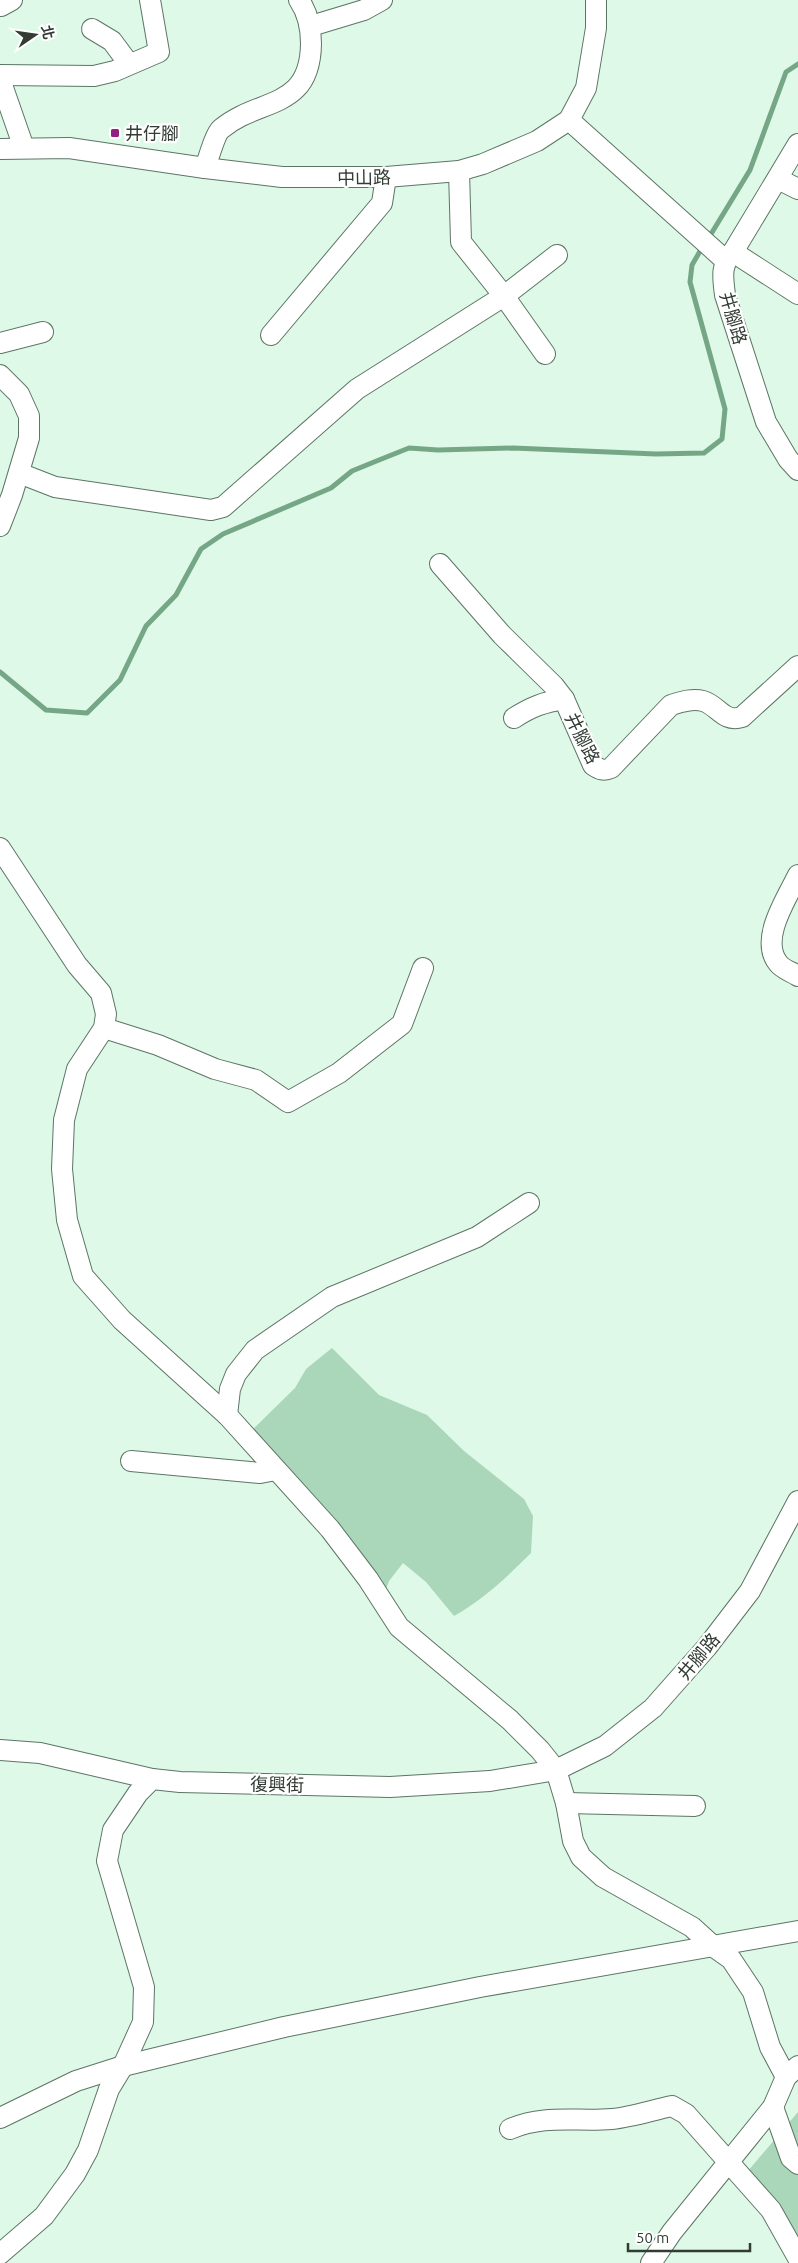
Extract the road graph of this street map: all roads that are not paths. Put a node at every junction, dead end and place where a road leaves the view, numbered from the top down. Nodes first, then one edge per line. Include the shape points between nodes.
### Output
1 (150, 0) edge
2 (382, 0) edge
3 (596, 0) edge
4 (304, 2) edge
5 (311, 26) junction
6 (92, 29) dead end
7 (129, 64) junction
8 (0, 77) edge
9 (569, 120) junction
10 (798, 144) edge
11 (24, 148) junction
12 (0, 149) edge
13 (205, 168) junction
14 (459, 171) junction
15 (386, 177) junction
16 (778, 179) junction
17 (798, 190) edge
18 (556, 255) dead end
19 (729, 256) junction
20 (798, 294) edge
21 (504, 296) junction
22 (43, 332) dead end
23 (271, 335) dead end
24 (0, 343) edge
25 (545, 354) dead end
26 (0, 375) edge
27 (795, 458) edge
28 (19, 473) junction
29 (6, 494) edge
30 (0, 526) edge
31 (440, 564) dead end
32 (798, 666) edge
33 (564, 699) junction
34 (514, 718) dead end
35 (0, 848) edge
36 (798, 875) edge
37 (423, 968) dead end
38 (798, 976) edge
39 (104, 1028) junction
40 (529, 1203) dead end
41 (227, 1415) junction
42 (131, 1461) dead end
43 (276, 1470) junction
44 (798, 1501) edge
45 (0, 1750) edge
46 (556, 1770) junction
47 (152, 1779) junction
48 (566, 1802) junction
49 (695, 1806) dead end
50 (798, 1931) edge
51 (714, 1947) junction
52 (123, 2066) junction
53 (792, 2072) edge
54 (773, 2108) junction
55 (0, 2118) edge
56 (510, 2129) dead end
57 (728, 2161) junction
58 (798, 2164) edge
59 (0, 2254) edge
60 (798, 2258) edge
61 (650, 2263) edge

1 - 7 street via 159,52
2 - 5 street via 364,10
3 - 9 street, 中山路 via 596,28 586,88
4 - 5 street
5 - 13 street via 310,55 304,80 282,99 219,130
6 - 7 street via 112,41
7 - 8 street via 94,76
8 - 11 street
9 - 14 street, 中山路 via 536,141
9 - 19 street via 688,229
10 - 16 street, 井腳路
11 - 12 street
11 - 13 street, 中山路 via 69,148
13 - 15 street, 中山路 via 282,177
14 - 15 street, 中山路
14 - 21 street via 461,242
15 - 23 street via 382,203
16 - 17 street
16 - 19 street, 井腳路
18 - 21 street
19 - 20 street
19 - 27 street, 井腳路 via 723,277 725,295 766,422
21 - 25 street
21 - 28 street via 357,389 223,507 210,510 55,487
22 - 24 street
26 - 28 street via 19,394 29,416 29,438
28 - 29 street
29 - 30 street
31 - 33 street, 井腳路
32 - 33 street, 井腳路 via 736,719 728,719 704,701 683,701 671,705 611,768 605,770 594,765
33 - 34 street via 543,702
35 - 39 street via 77,965 101,993 106,1014
36 - 38 street via 770,938 779,965
37 - 39 street via 402,1024 339,1073 288,1102 256,1080 215,1069 158,1045
39 - 41 street via 77,1069 64,1120 62,1169 67,1220 83,1276 122,1320
40 - 41 street via 477,1237 332,1297 255,1350 236,1374 230,1389
41 - 43 street
42 - 43 street via 260,1473
43 - 46 street via 330,1529 399,1627 510,1720
44 - 46 street, 井腳路 via 750,1591 707,1647 653,1708 605,1746
45 - 47 street, 復興街 via 40,1753
46 - 47 street, 復興街 via 490,1781 390,1787
46 - 48 street
47 - 52 street via 138,1793 113,1830 107,1861 144,1987 143,2022
48 - 49 street
48 - 51 street via 573,1841 581,1857 603,1877 692,1927
50 - 51 street
51 - 52 street via 480,1987 284,2027
51 - 53 street via 731,1959 753,1992 770,2047
52 - 55 street via 76,2081
52 - 59 street via 109,2089 88,2150 75,2174 44,2216
53 - 54 street
54 - 57 street
54 - 58 street via 791,2158
56 - 57 street via 559,2118 612,2119 672,2106 686,2114
57 - 60 street via 771,2210
57 - 61 street

